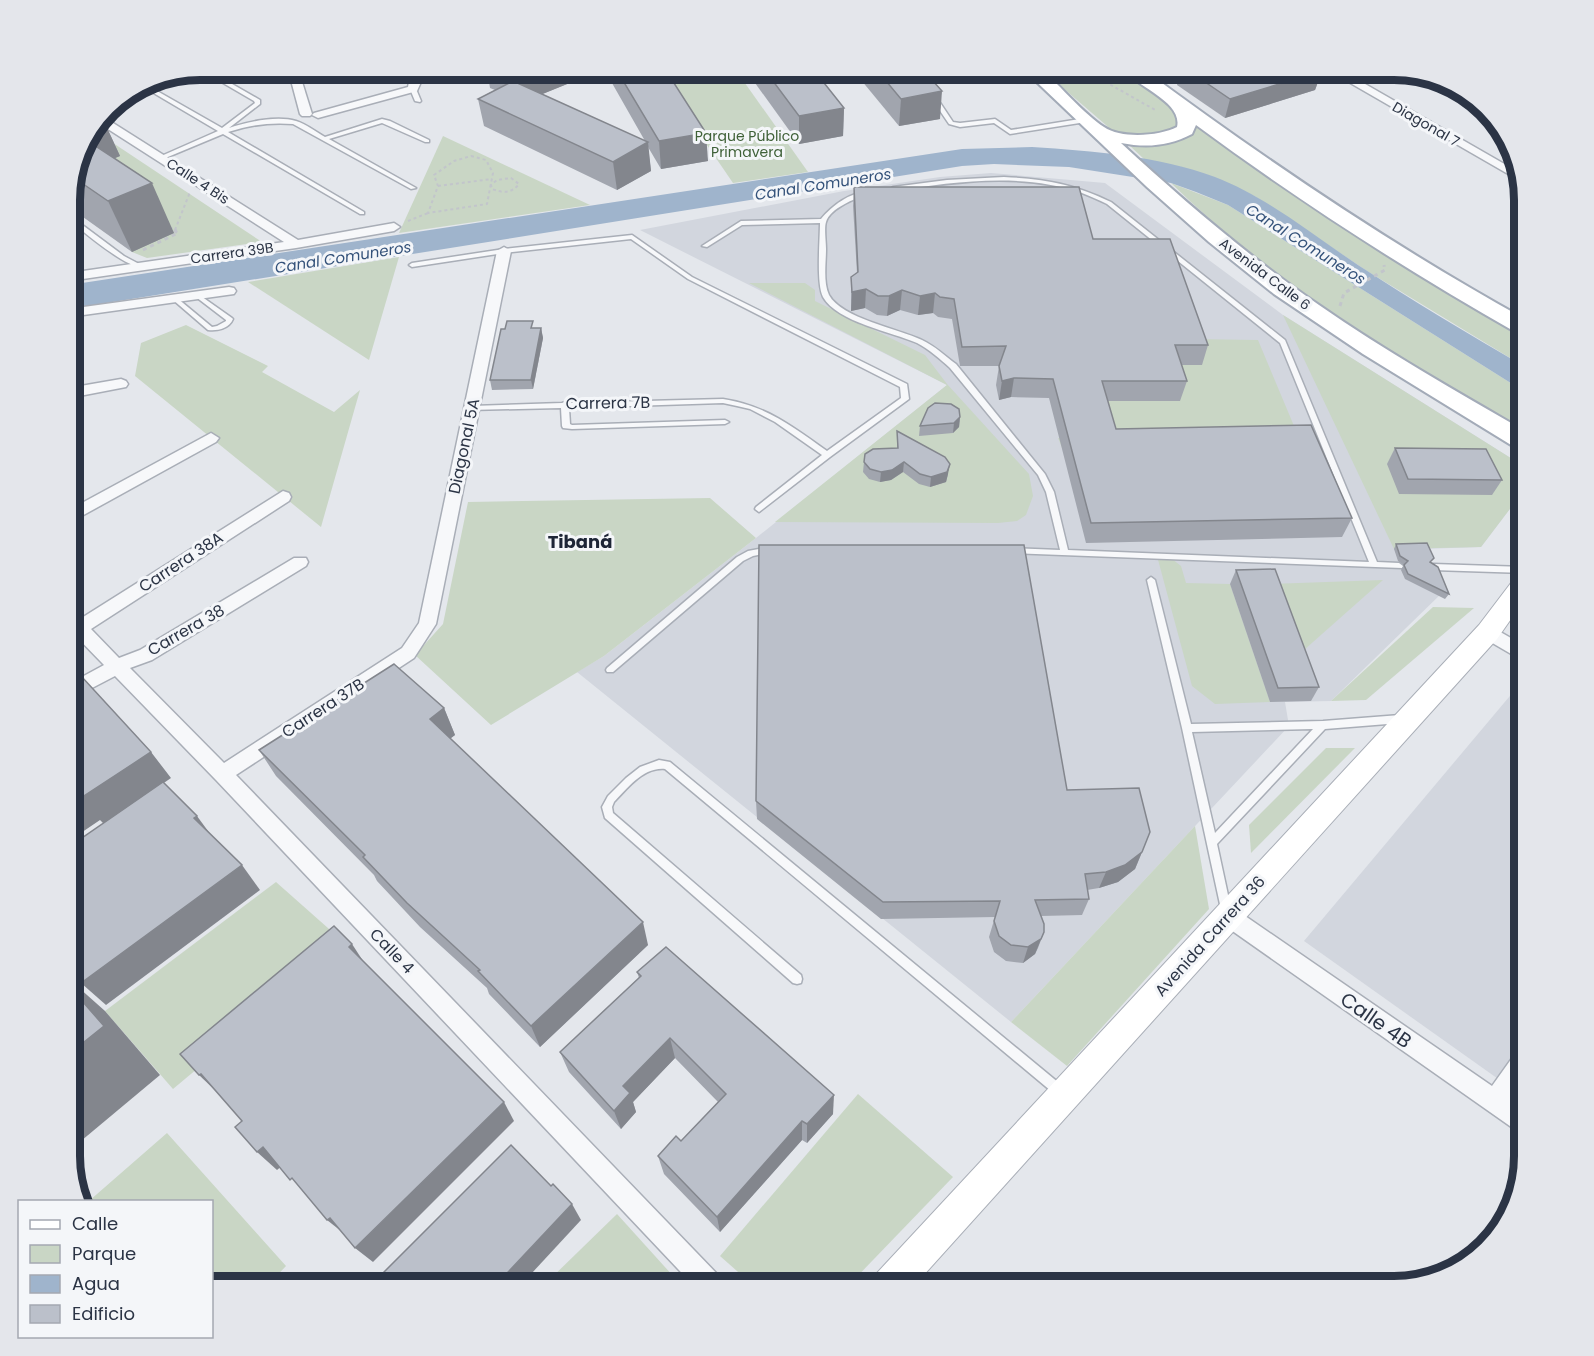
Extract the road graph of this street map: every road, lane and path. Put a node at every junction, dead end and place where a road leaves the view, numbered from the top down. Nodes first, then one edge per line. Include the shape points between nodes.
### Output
1 (222, 80) edge
2 (297, 80) edge
3 (413, 80) edge
4 (1044, 80) edge
5 (1147, 80) edge
6 (1350, 80) edge
7 (414, 86) junction
8 (152, 90) edge
9 (934, 97) edge
10 (418, 101) dead end
11 (1185, 109) junction
12 (106, 123) edge
13 (222, 131) junction
14 (1098, 131) junction
15 (324, 139) junction
16 (427, 141) dead end
17 (161, 158) junction
18 (1510, 166) edge
19 (1506, 170) junction
20 (1511, 173) edge
21 (492, 179) junction
22 (195, 180) junction
23 (491, 185) junction
24 (438, 186) junction
25 (412, 188) dead end
26 (888, 189) edge
27 (877, 191) edge
28 (362, 213) dead end
29 (428, 213) junction
30 (823, 221) junction
31 (166, 224) dead end
32 (80, 225) edge
33 (394, 227) joint
34 (176, 231) junction
35 (296, 244) junction
36 (705, 246) dead end
37 (504, 251) junction
38 (134, 263) junction
39 (412, 264) dead end
40 (1380, 274) dead end
41 (80, 275) edge
42 (229, 291) dead end
43 (1346, 291) dead end
44 (198, 296) junction
45 (174, 299) junction
46 (80, 312) edge
47 (1514, 318) edge
48 (121, 384) dead end
49 (80, 391) edge
50 (565, 404) junction
51 (472, 408) junction
52 (725, 422) dead end
53 (1514, 435) edge
54 (212, 438) dead end
55 (827, 455) junction
56 (283, 497) dead end
57 (759, 509) dead end
58 (80, 511) edge
59 (779, 550) edge
60 (1005, 551) edge
61 (1064, 551) junction
62 (300, 562) dead end
63 (1374, 565) junction
64 (1400, 566) dead end
65 (1432, 567) edge
66 (1514, 570) edge
67 (1151, 580) dead end
68 (1514, 596) edge
69 (80, 619) edge
70 (80, 629) edge
71 (1488, 632) junction
72 (419, 639) joint
73 (1514, 648) edge
74 (117, 666) junction
75 (609, 670) dead end
76 (80, 687) edge
77 (1409, 719) junction
78 (1323, 725) junction
79 (1187, 728) junction
80 (223, 774) junction
81 (1212, 843) junction
82 (1228, 916) junction
83 (798, 979) dead end
84 (1514, 1075) edge
85 (1064, 1095) junction
86 (1495, 1102) junction
87 (1514, 1115) edge
88 (702, 1276) edge
89 (899, 1276) edge

1 - 13 lane via 258,104
2 - 7 street via 312,114
3 - 7 street
4 - 14 main road, Avenida Calle 6
5 - 11 main road
6 - 19 street, Diagonal 7
7 - 10 lane
8 - 13 lane
9 - 14 lane via 951,123 995,121 1016,132
11 - 14 main road via 1186,130 1178,135 1138,140
11 - 47 main road via 1344,220
12 - 17 street, Calle 4 Bis
13 - 15 lane via 276,120 294,122
13 - 17 lane
13 - 28 lane
14 - 53 main road, Avenida Calle 6 via 1217,239 1283,290
15 - 16 lane via 388,122
15 - 25 lane
17 - 22 street, Calle 4 Bis
18 - 19 street
19 - 20 street, Diagonal 7
21 - 23 path
21 - 24 path
21 - 24 path via 489,164 468,156 442,166 434,175
22 - 34 path
22 - 35 street, Calle 4 Bis
23 - 23 path via 506,178 519,184 502,193 494,191
23 - 29 path via 487,204
24 - 29 path
26 - 63 lane via 957,181 1022,180 1082,189 1109,203 1283,342
27 - 30 lane via 842,203
29 - 33 path
30 - 36 lane via 741,223
30 - 61 lane via 826,297 857,318 921,342 953,366 1041,474 1050,492
31 - 34 path
32 - 38 lane
33 - 35 street, Carrera 39B
34 - 38 path via 148,247
35 - 38 street, Carrera 39B
37 - 39 lane
37 - 51 street, Diagonal 5A
37 - 55 lane via 633,237 690,278 904,386 905,399
38 - 41 street, Carrera 39B
40 - 43 path
42 - 44 street
44 - 45 street
44 - 45 lane via 230,322 210,329
45 - 46 street
48 - 49 street
50 - 51 lane, Carrera 7B
50 - 52 lane via 566,426 572,427
50 - 55 lane, Carrera 7B via 723,400 743,403 762,410
51 - 72 street, Diagonal 5A via 427,624
54 - 58 street
55 - 57 lane
56 - 69 street, Carrera 38A
59 - 75 lane via 751,553 740,559
60 - 61 lane
61 - 63 lane
62 - 74 street, Carrera 38 via 146,655
63 - 64 lane
65 - 66 lane
67 - 79 lane
68 - 71 main road, Avenida Carrera 36
70 - 74 street, Calle 4
71 - 73 street
71 - 77 main road, Avenida Carrera 36
72 - 80 street, Carrera 37B via 408,652
74 - 76 street, Carrera 38
74 - 80 street, Calle 4
77 - 78 lane
77 - 82 main road, Avenida Carrera 36
78 - 79 lane
78 - 81 lane
79 - 81 lane
80 - 88 street, Calle 4
81 - 82 lane
82 - 85 main road, Avenida Carrera 36
82 - 86 street, Calle 4B
83 - 85 lane via 608,815 610,799 648,766 667,765
84 - 86 street
85 - 89 main road, Avenida Carrera 36
86 - 87 street, Calle 4B

